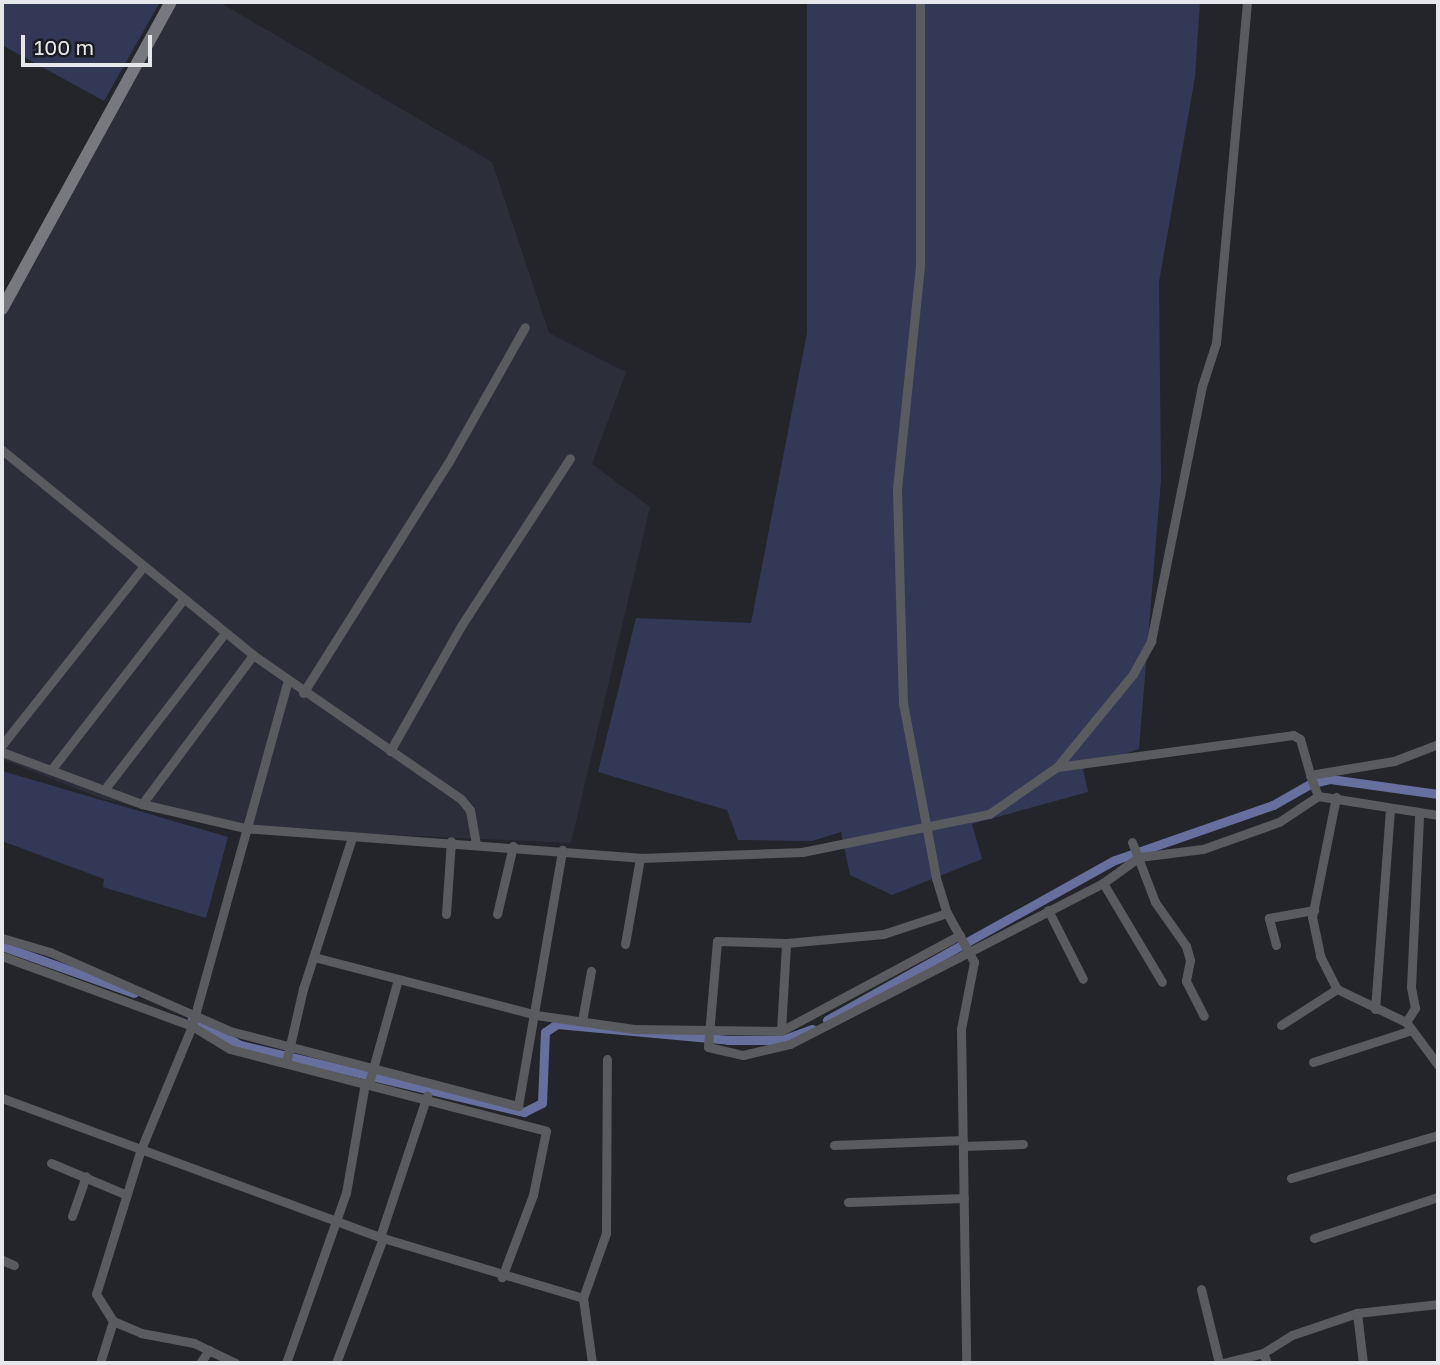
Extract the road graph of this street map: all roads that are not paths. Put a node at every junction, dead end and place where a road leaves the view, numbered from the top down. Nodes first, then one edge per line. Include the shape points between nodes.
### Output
1 (171, 2) edge
2 (920, 2) edge
3 (1247, 2) edge
4 (2, 309) edge
5 (525, 327) dead end
6 (2, 450) edge
7 (570, 458) dead end
8 (144, 566) junction
9 (183, 600) junction
10 (225, 633) junction
11 (253, 655) junction
12 (288, 680) junction
13 (303, 693) junction
14 (1438, 744) edge
15 (2, 745) edge
16 (390, 751) junction
17 (2, 752) edge
18 (1057, 767) junction
19 (51, 770) junction
20 (1310, 775) junction
21 (104, 790) junction
22 (1318, 796) junction
23 (1336, 797) junction
24 (142, 804) junction
25 (1390, 811) junction
26 (1419, 815) junction
27 (1438, 815) edge
28 (929, 822) junction
29 (244, 828) junction
30 (352, 836) junction
31 (450, 841) junction
32 (1132, 842) dead end
33 (476, 843) junction
34 (513, 846) junction
35 (562, 850) junction
36 (1139, 857) junction
37 (640, 858) junction
38 (1103, 883) junction
39 (1048, 910) junction
40 (1314, 910) junction
41 (947, 913) junction
42 (446, 914) dead end
43 (497, 915) dead end
44 (960, 935) junction
45 (2, 938) edge
46 (786, 943) junction
47 (625, 944) dead end
48 (1276, 945) dead end
49 (968, 949) junction
50 (2, 956) edge
51 (314, 957) junction
52 (591, 971) dead end
53 (1083, 979) dead end
54 (1162, 982) dead end
55 (397, 983) junction
56 (1338, 989) junction
57 (1375, 1009) junction
58 (191, 1013) junction
59 (536, 1014) junction
60 (1204, 1016) dead end
61 (582, 1021) junction
62 (1281, 1025) dead end
63 (192, 1026) junction
64 (1409, 1026) junction
65 (707, 1030) junction
66 (781, 1031) junction
67 (287, 1045) junction
68 (607, 1059) dead end
69 (1313, 1062) dead end
70 (286, 1063) junction
71 (1438, 1065) edge
72 (374, 1068) junction
73 (367, 1083) junction
74 (427, 1096) junction
75 (2, 1098) edge
76 (518, 1106) junction
77 (514, 1124) junction
78 (1438, 1135) edge
79 (963, 1143) junction
80 (1023, 1144) dead end
81 (834, 1145) dead end
82 (141, 1149) junction
83 (51, 1163) dead end
84 (86, 1176) junction
85 (1291, 1178) dead end
86 (127, 1195) junction
87 (1438, 1197) edge
88 (964, 1198) junction
89 (848, 1202) dead end
90 (72, 1216) dead end
91 (338, 1221) junction
92 (381, 1237) junction
93 (1314, 1238) dead end
94 (2, 1259) edge
95 (14, 1265) dead end
96 (502, 1277) junction
97 (1201, 1290) dead end
98 (583, 1298) junction
99 (1438, 1304) edge
100 (1357, 1313) junction
101 (113, 1321) junction
102 (209, 1350) junction
103 (1263, 1353) junction
104 (100, 1363) edge
105 (200, 1363) edge
106 (235, 1363) edge
107 (286, 1363) edge
108 (336, 1363) edge
109 (592, 1363) edge
110 (966, 1363) edge
111 (1221, 1363) edge
112 (1267, 1363) edge
113 (1363, 1363) edge

1 - 4 street
2 - 28 street via 920,266 897,490 903,704
3 - 18 street via 1216,343 1202,386 1151,641 1133,674
5 - 13 street via 448,463
6 - 8 street
7 - 16 street via 461,626
8 - 9 street
8 - 15 street
9 - 10 street
9 - 19 street
10 - 11 street
10 - 21 street
11 - 12 street
11 - 24 street
12 - 13 street
12 - 29 street
13 - 16 street
14 - 20 street via 1394,761
16 - 33 street via 461,799 470,810
17 - 19 street
18 - 20 street via 1293,735 1300,739
18 - 28 street via 989,814
19 - 21 street
20 - 22 street
21 - 24 street
22 - 23 street
22 - 36 street via 1279,822 1203,849
23 - 25 street
23 - 40 street
24 - 29 street
25 - 26 street
25 - 57 street
26 - 27 street
26 - 64 street via 1411,987 1416,1008
28 - 37 street via 802,852
28 - 41 street
29 - 30 street
29 - 58 street
30 - 31 street
30 - 51 street
31 - 33 street
31 - 42 street
32 - 36 street
33 - 34 street
34 - 35 street
34 - 43 street
35 - 37 street
35 - 59 street
36 - 38 street
36 - 60 street via 1155,902 1186,946 1190,960 1186,981
37 - 47 street
38 - 39 street
38 - 54 street
39 - 49 street
39 - 53 street
40 - 48 street via 1269,918
40 - 56 street via 1320,956
41 - 44 street
41 - 46 street via 883,934
44 - 49 street
44 - 66 street
45 - 58 street via 50,952
46 - 65 street via 717,941
46 - 66 street
49 - 65 street via 790,1045 743,1055 708,1046
49 - 79 street via 974,962 961,1029
50 - 63 street
51 - 55 street
51 - 67 street
52 - 61 street
55 - 59 street
55 - 72 street
56 - 57 street
56 - 62 street
57 - 64 street via 1388,1009
58 - 63 street
58 - 67 street via 230,1031
59 - 61 street
59 - 76 street
61 - 65 street via 634,1029
63 - 70 street via 230,1049
63 - 82 street
64 - 69 street
64 - 71 street
65 - 66 street
67 - 70 street
67 - 72 street
68 - 98 street via 606,1233
70 - 73 street
72 - 73 street
72 - 76 street
73 - 74 street
73 - 91 street
74 - 77 street
74 - 92 street
75 - 82 street
76 - 77 street
77 - 96 street via 546,1131 548,1140
78 - 85 street
79 - 80 street
79 - 81 street
79 - 88 street
82 - 86 street
82 - 91 street
83 - 84 street
84 - 86 street
84 - 90 street
86 - 101 street via 96,1294
87 - 93 street
88 - 89 street
88 - 110 street
91 - 92 street
91 - 107 street
92 - 96 street
92 - 108 street
94 - 95 street
96 - 98 street
97 - 111 street
98 - 109 street
99 - 100 street
100 - 103 street via 1292,1335
100 - 113 street
101 - 102 street
101 - 104 street
102 - 105 street
102 - 106 street
103 - 111 street
103 - 112 street

